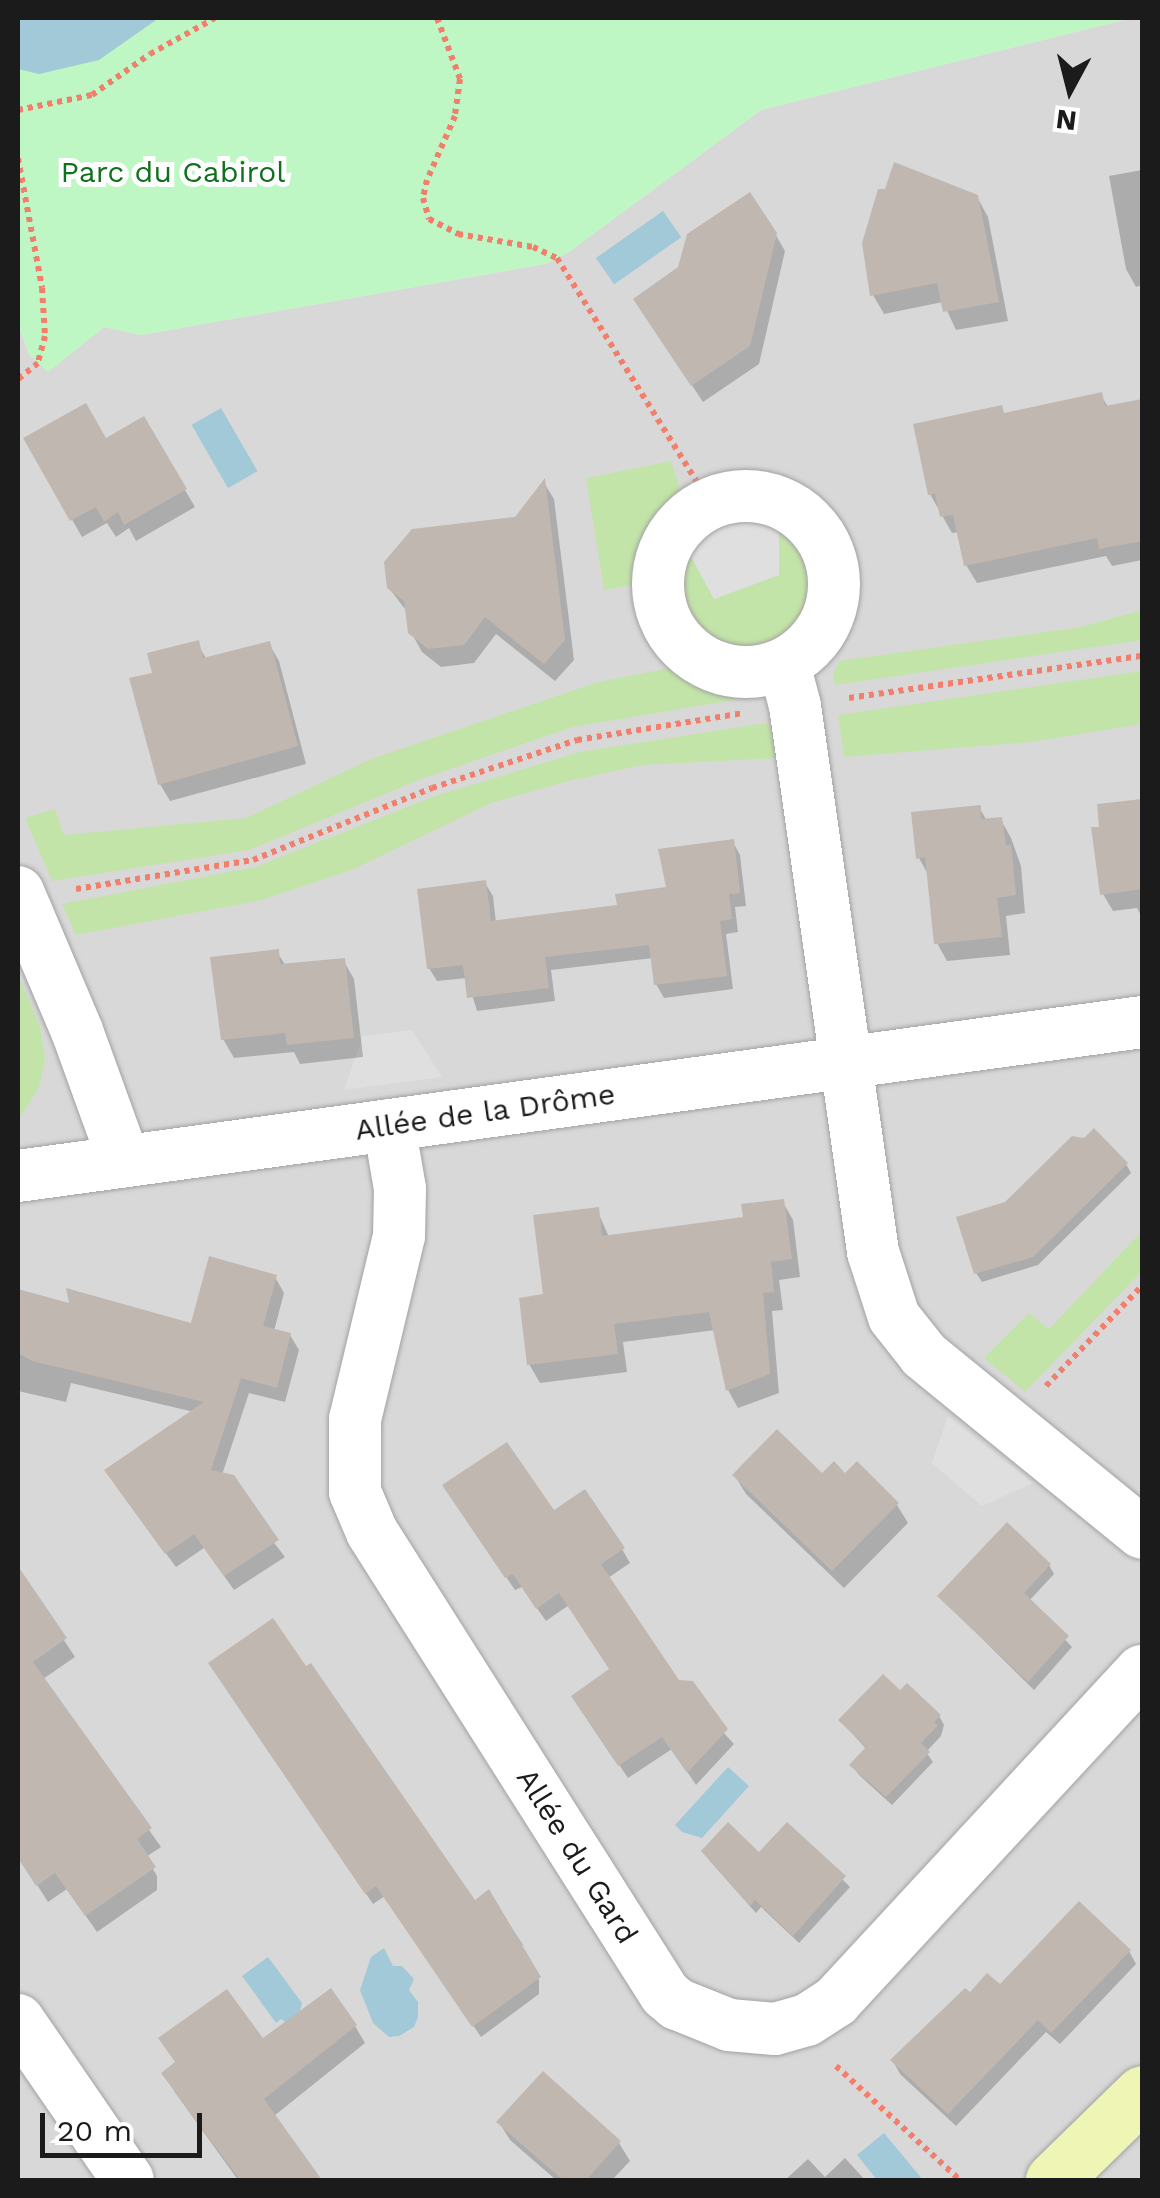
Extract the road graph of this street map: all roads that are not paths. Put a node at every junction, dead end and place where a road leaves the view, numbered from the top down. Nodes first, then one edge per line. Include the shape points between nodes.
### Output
1 (790, 685) junction
2 (24, 906) edge
3 (1142, 1022) edge
4 (847, 1063) junction
5 (389, 1125) junction
6 (124, 1162) junction
7 (18, 1176) edge
8 (1142, 1533) edge
9 (1142, 1671) edge
10 (18, 2020) edge
11 (1142, 2093) edge
12 (128, 2180) edge
13 (1052, 2180) edge

1 - 1 street via 703,661 666,621 658,594 660,566 678,529 710,503 740,496 770,500 798,512 820,534 832,562 830,607
1 - 4 street
2 - 6 street
3 - 4 street, Allée de la Drôme
4 - 5 street, Allée de la Drôme
4 - 8 street via 873,1252 894,1317 924,1355
5 - 6 street, Allée de la Drôme
5 - 9 street, Allée du Gard via 400,1189 399,1236 353,1438 356,1492 372,1532 665,1994 729,2026 774,2029 836,2001
6 - 7 street, Allée de la Drôme
10 - 12 street
11 - 13 main road

